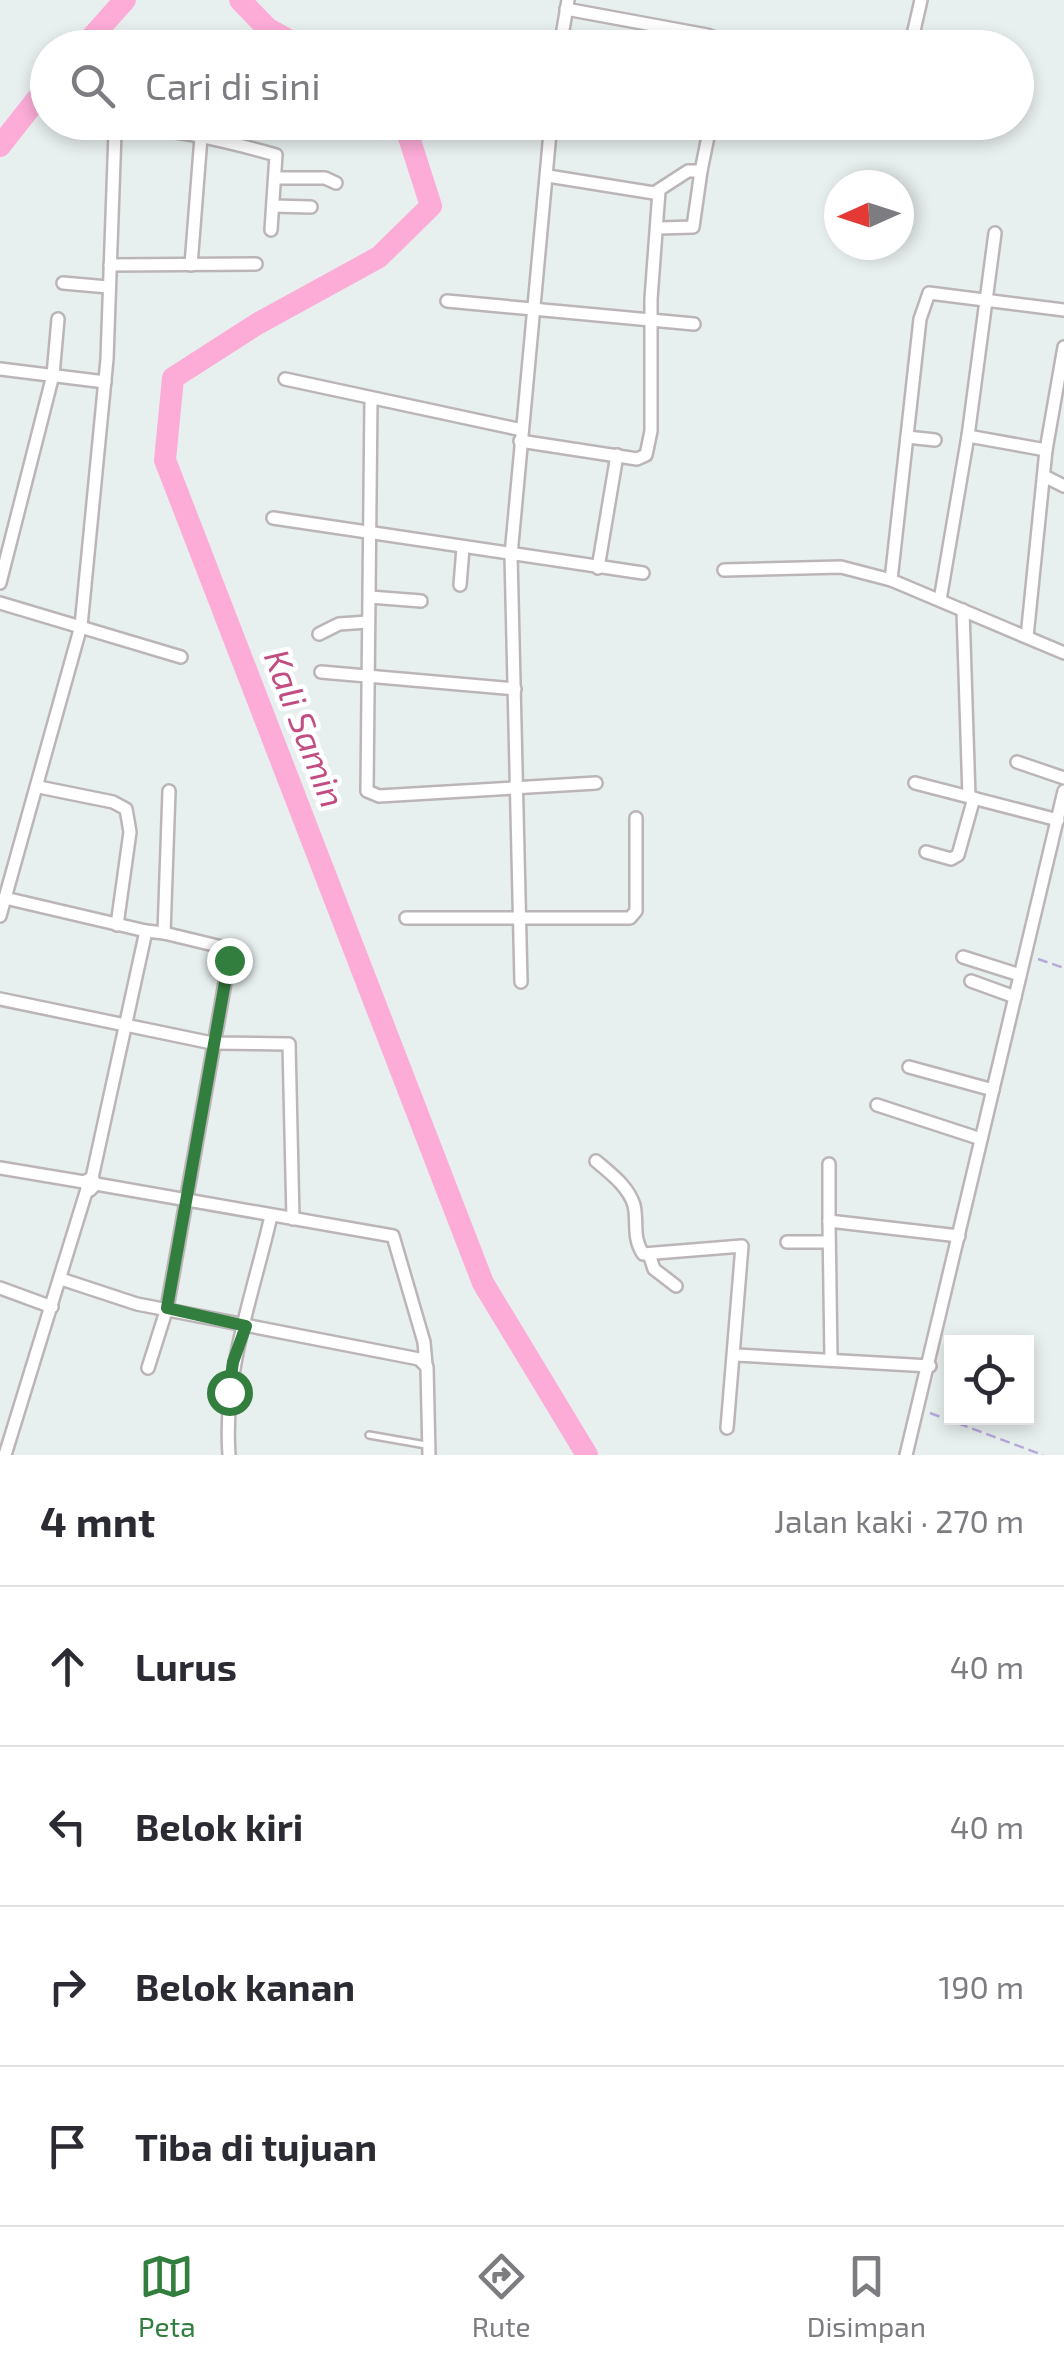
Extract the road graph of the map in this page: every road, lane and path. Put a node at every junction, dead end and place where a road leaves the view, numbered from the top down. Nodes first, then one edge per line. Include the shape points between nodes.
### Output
1 (921, 0) edge
2 (567, 5) edge
3 (563, 30) edge
4 (666, 30) edge
5 (914, 30) edge
6 (114, 140) edge
7 (201, 140) edge
8 (214, 140) edge
9 (550, 140) edge
10 (707, 140) edge
11 (701, 171) junction
12 (548, 176) junction
13 (276, 178) junction
14 (336, 183) dead end
15 (659, 191) junction
16 (273, 206) junction
17 (311, 206) dead end
18 (659, 228) junction
19 (271, 230) dead end
20 (995, 233) dead end
21 (256, 264) dead end
22 (110, 265) junction
23 (191, 265) junction
24 (63, 284) dead end
25 (108, 287) junction
26 (986, 299) junction
27 (447, 301) dead end
28 (534, 310) junction
29 (1064, 310) edge
30 (58, 319) dead end
31 (650, 322) junction
32 (694, 324) dead end
33 (1064, 346) edge
34 (0, 369) edge
35 (53, 375) junction
36 (285, 379) dead end
37 (104, 382) junction
38 (371, 398) junction
39 (521, 435) junction
40 (968, 436) junction
41 (907, 437) junction
42 (936, 440) dead end
43 (1046, 450) junction
44 (617, 455) junction
45 (1046, 477) junction
46 (1064, 486) edge
47 (273, 518) dead end
48 (5, 531) edge
49 (372, 535) junction
50 (463, 548) junction
51 (511, 555) junction
52 (598, 568) junction
53 (724, 570) dead end
54 (643, 572) dead end
55 (891, 580) junction
56 (0, 583) edge
57 (460, 585) dead end
58 (370, 597) junction
59 (940, 600) junction
60 (421, 602) dead end
61 (0, 604) edge
62 (962, 610) junction
63 (368, 622) junction
64 (80, 626) junction
65 (319, 634) dead end
66 (1027, 637) junction
67 (1064, 653) edge
68 (181, 657) dead end
69 (322, 672) dead end
70 (366, 675) junction
71 (516, 690) junction
72 (1017, 762) dead end
73 (1064, 778) edge
74 (596, 783) dead end
75 (915, 783) dead end
76 (39, 788) junction
77 (518, 788) junction
78 (168, 791) dead end
79 (1064, 791) edge
80 (972, 797) junction
81 (636, 818) dead end
82 (1058, 820) junction
83 (926, 852) dead end
84 (5, 898) junction
85 (0, 916) edge
86 (406, 918) dead end
87 (521, 918) junction
88 (117, 924) junction
89 (146, 930) junction
90 (164, 932) junction
91 (1027, 956) junction
92 (963, 958) dead end
93 (1064, 968) edge
94 (1020, 975) junction
95 (971, 981) dead end
96 (521, 982) dead end
97 (1015, 997) junction
98 (0, 999) edge
99 (124, 1026) junction
100 (212, 1043) junction
101 (909, 1067) dead end
102 (993, 1090) junction
103 (877, 1105) dead end
104 (981, 1139) junction
105 (596, 1160) dead end
106 (829, 1164) dead end
107 (0, 1168) edge
108 (90, 1183) junction
109 (186, 1200) junction
110 (270, 1216) junction
111 (293, 1220) junction
112 (828, 1221) junction
113 (959, 1236) junction
114 (787, 1242) dead end
115 (828, 1242) junction
116 (650, 1256) junction
117 (61, 1279) junction
118 (676, 1286) dead end
119 (0, 1288) edge
120 (52, 1307) junction
121 (167, 1308) junction
122 (246, 1326) junction
123 (736, 1355) junction
124 (831, 1360) junction
125 (426, 1365) junction
126 (930, 1366) junction
127 (148, 1368) dead end
128 (919, 1409) junction
129 (727, 1428) dead end
130 (369, 1435) dead end
131 (427, 1450) edge
132 (4, 1455) edge
133 (229, 1455) edge
134 (906, 1455) edge
135 (1042, 1455) edge

1 - 5 street
2 - 3 street
2 - 4 street
6 - 22 street
7 - 23 street
8 - 13 street via 276,155
9 - 12 street
10 - 11 street
11 - 15 street via 688,171
11 - 18 street via 693,226
12 - 15 street
12 - 28 street
13 - 14 street
13 - 16 street
15 - 18 street
16 - 17 street
16 - 19 street
18 - 31 street
20 - 26 street
21 - 23 street
22 - 23 street
22 - 25 street
24 - 25 street
25 - 37 street
26 - 29 street
26 - 40 street
26 - 41 street via 929,293
27 - 28 street
28 - 31 street
28 - 39 street
30 - 35 street
31 - 32 street
31 - 44 street via 650,440 642,458
33 - 43 street
34 - 35 street
35 - 37 street
35 - 48 street
36 - 38 street
37 - 64 street
38 - 39 street
38 - 49 street
39 - 44 street
39 - 51 street
40 - 43 street
40 - 59 street
41 - 42 street
41 - 55 street
43 - 45 street
44 - 52 street
45 - 46 street
45 - 66 street
47 - 49 street
48 - 56 street
49 - 50 street
49 - 58 street
50 - 51 street
50 - 57 street
51 - 52 street
51 - 71 street
52 - 54 street
53 - 55 street via 841,566
55 - 59 street
58 - 60 street
58 - 63 street
59 - 62 street
61 - 64 street
62 - 66 street
62 - 80 street
63 - 65 street
63 - 70 street
64 - 68 street
64 - 76 street
66 - 67 street
69 - 70 street
70 - 71 street
70 - 77 street via 370,794
71 - 77 street
72 - 73 street
74 - 77 street
75 - 80 street
76 - 84 street
76 - 88 street via 126,809 130,832
77 - 87 street
78 - 90 street
79 - 82 street
80 - 82 street
80 - 83 street via 958,855
81 - 87 street via 634,914
82 - 91 street
84 - 85 street
84 - 88 street
86 - 87 street
87 - 96 street
88 - 89 street
89 - 90 street
89 - 99 street
90 - 100 street via 227,952
91 - 93 path
91 - 94 street
92 - 94 street
94 - 97 street
95 - 97 street
97 - 102 street
98 - 99 street
99 - 100 street
99 - 108 street
100 - 109 street
100 - 111 street via 290,1046
101 - 102 street
102 - 104 street
103 - 104 street
104 - 113 street
105 - 116 street via 622,1184 634,1206 635,1240
106 - 112 street
107 - 108 street
108 - 109 street
108 - 117 street
109 - 110 street
109 - 121 street
110 - 111 street
110 - 122 street
111 - 125 street via 393,1236
112 - 113 street
112 - 115 street
113 - 126 street
114 - 115 street
115 - 124 street
116 - 118 street via 654,1269
116 - 123 street via 742,1246
117 - 120 street
117 - 121 street
119 - 120 street
120 - 132 street
121 - 122 street
121 - 127 street
122 - 125 street via 414,1357
122 - 133 street via 230,1376
123 - 124 street
123 - 129 street
124 - 126 street
125 - 131 street
126 - 128 street
128 - 134 street
128 - 135 path
130 - 131 lane

